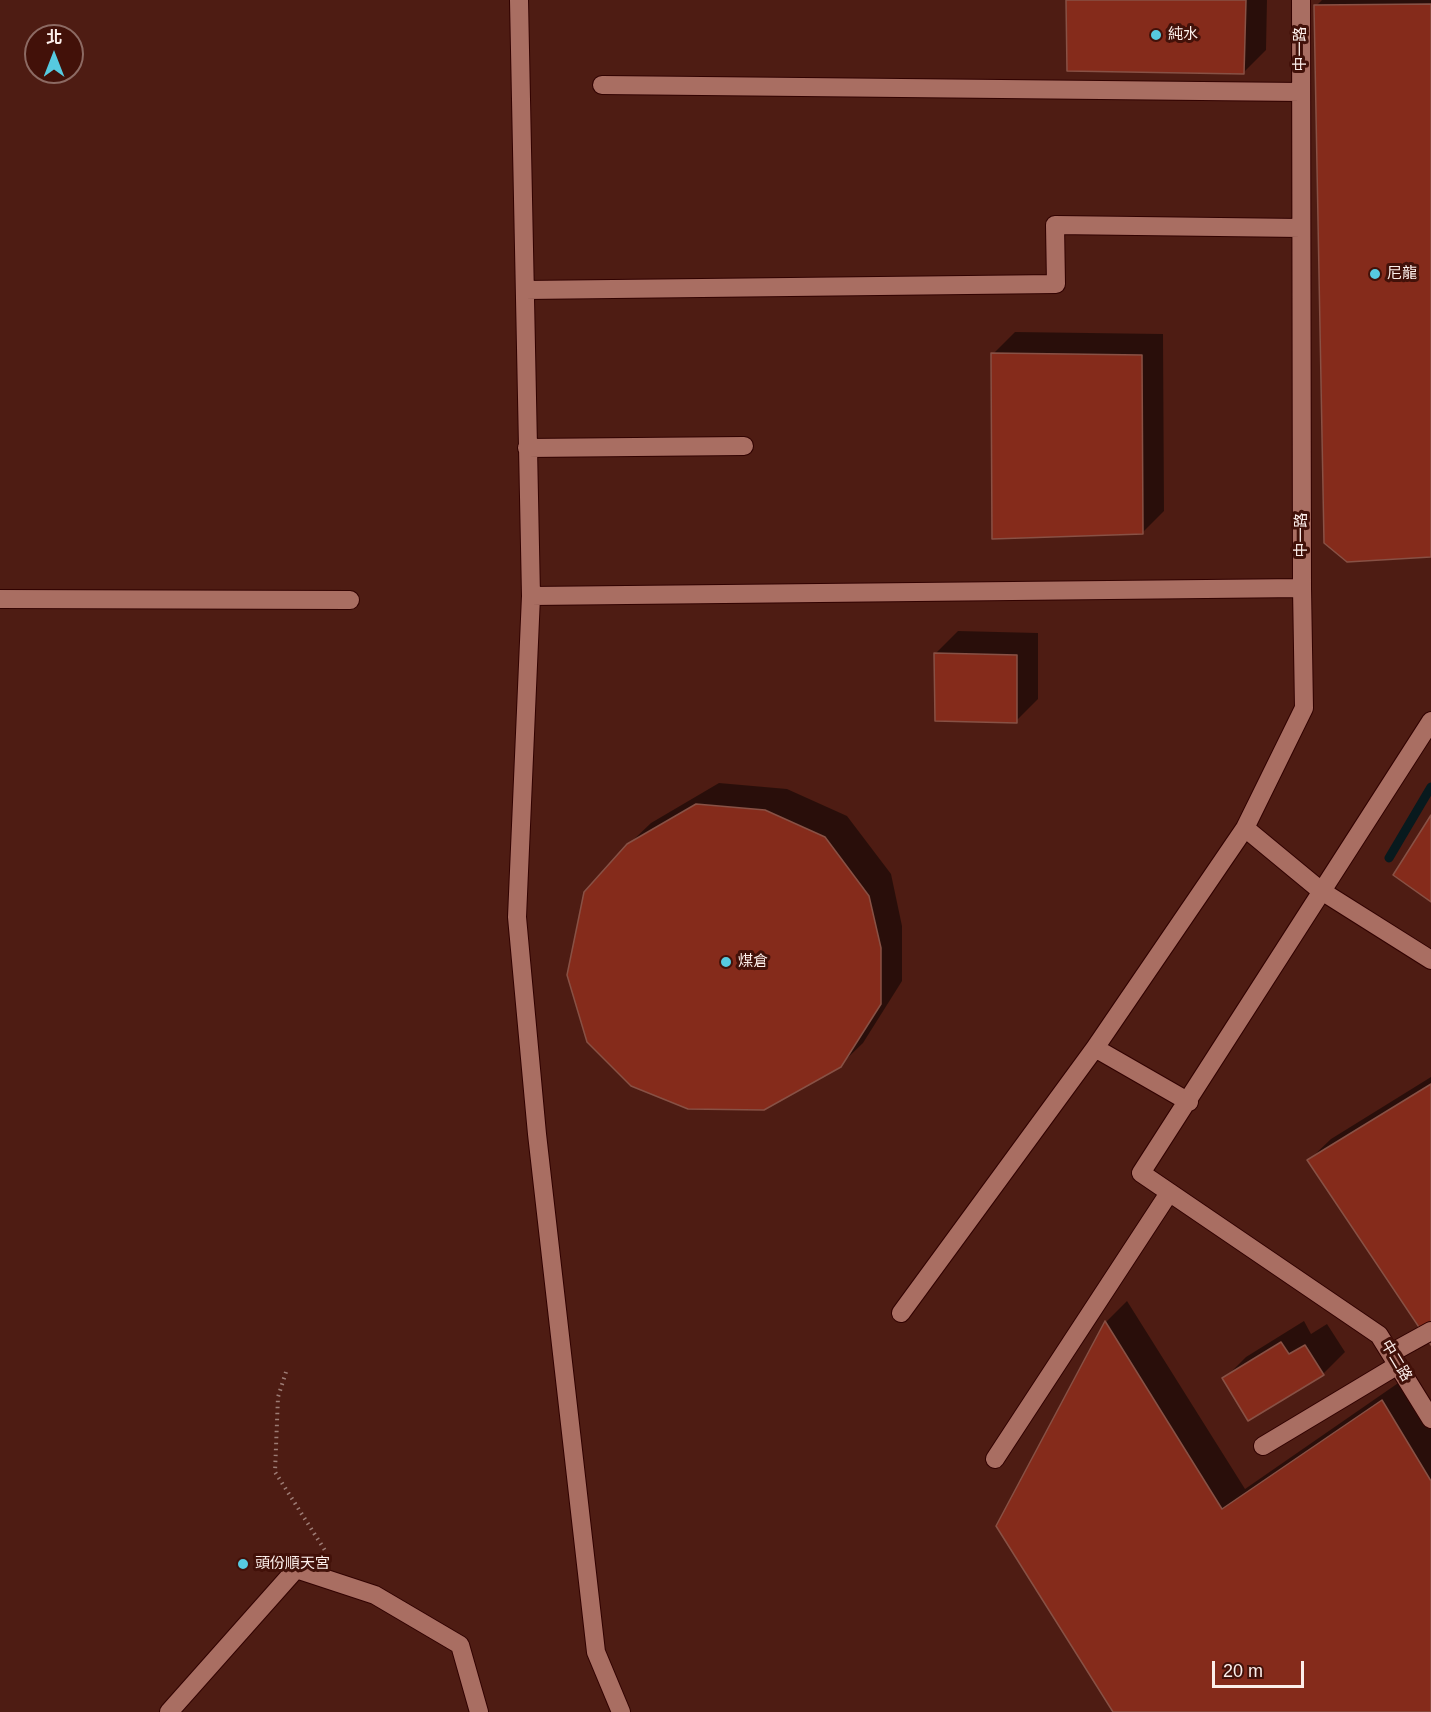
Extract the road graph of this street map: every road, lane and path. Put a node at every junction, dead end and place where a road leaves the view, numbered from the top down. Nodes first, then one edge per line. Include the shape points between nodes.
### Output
1 (519, 0) edge
2 (1301, 0) edge
3 (602, 85) dead end
4 (1301, 92) junction
5 (1301, 228) junction
6 (525, 290) junction
7 (744, 446) dead end
8 (527, 448) junction
9 (1302, 588) junction
10 (531, 596) junction
11 (0, 599) edge
12 (350, 600) dead end
13 (1431, 721) edge
14 (1245, 828) junction
15 (1320, 890) junction
16 (1431, 960) edge
17 (1095, 1048) junction
18 (1189, 1101) junction
19 (1169, 1193) junction
20 (901, 1313) dead end
21 (1431, 1331) edge
22 (1395, 1359) junction
23 (286, 1372) dead end
24 (1431, 1419) edge
25 (1263, 1446) dead end
26 (995, 1459) dead end
27 (335, 1582) junction
28 (169, 1712) edge
29 (479, 1712) edge
30 (621, 1712) edge

1 - 6 lane
2 - 4 lane, 中一路
3 - 4 lane
4 - 5 lane, 中一路
5 - 6 lane via 1056,225 1056,284
5 - 9 lane, 中一路
6 - 8 lane
7 - 8 lane
8 - 10 lane
9 - 10 lane
9 - 14 lane, 中一路 via 1304,708
10 - 30 lane via 517,917 537,1134 596,1652
11 - 12 lane
13 - 15 lane
14 - 15 lane
14 - 17 lane, 中一路
15 - 16 lane
15 - 18 lane
17 - 18 lane
17 - 20 lane, 中一路
18 - 19 lane via 1141,1173
19 - 22 lane, 中二路 via 1380,1335
19 - 26 lane
21 - 22 lane
22 - 24 lane, 中二路
22 - 25 lane
23 - 27 path via 278,1397 275,1472 324,1545
27 - 28 lane via 296,1569
27 - 29 lane via 375,1595 460,1645

